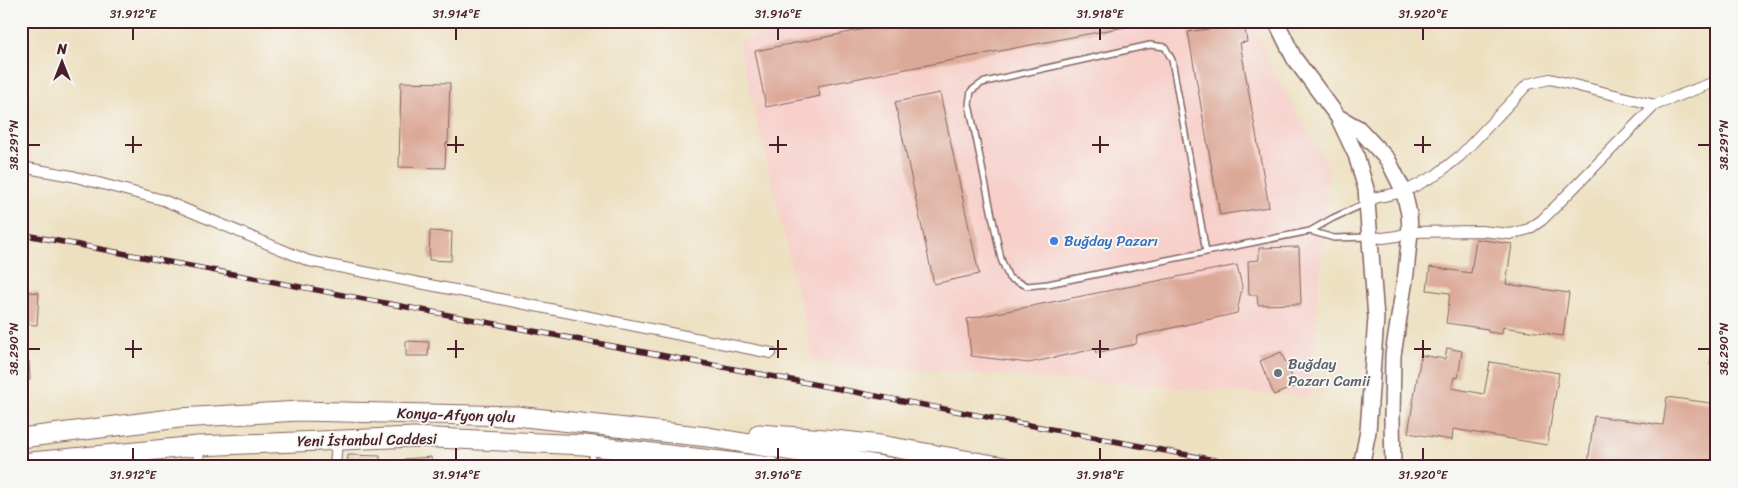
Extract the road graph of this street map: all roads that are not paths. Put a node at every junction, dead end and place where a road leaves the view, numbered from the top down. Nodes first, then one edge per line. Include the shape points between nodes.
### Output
1 (1276, 21) edge
2 (1717, 81) edge
3 (1655, 105) junction
4 (1338, 117) junction
5 (21, 167) edge
6 (1404, 192) junction
7 (1367, 202) junction
8 (1310, 231) junction
9 (1410, 232) junction
10 (1370, 237) junction
11 (1206, 252) junction
12 (771, 353) dead end
13 (708, 437) junction
14 (21, 438) edge
15 (337, 440) junction
16 (198, 446) junction
17 (593, 446) junction
18 (70, 462) edge
19 (21, 463) edge
20 (744, 466) edge
21 (199, 467) edge
22 (335, 467) edge
23 (591, 467) edge
24 (771, 467) edge
25 (889, 467) edge
26 (1005, 467) edge
27 (1361, 467) edge
28 (1393, 467) edge

1 - 4 street via 1294,58
2 - 3 street
3 - 6 street via 1550,79 1528,84 1460,156 1436,175
3 - 9 street via 1542,220 1529,229 1510,234
4 - 6 street via 1358,128 1388,160
4 - 7 street via 1356,155
5 - 12 street via 72,176 163,200 309,261
6 - 7 street
6 - 9 street
7 - 8 lane
7 - 10 street
8 - 10 lane via 1334,238
8 - 11 lane
9 - 10 street
9 - 28 street via 1394,355
10 - 27 street via 1376,318 1368,431
11 - 11 lane via 1048,284 1027,286 1009,278 1001,259 968,104 971,91 982,84 1030,72 1150,45 1165,47 1172,60
13 - 14 highway, Konya-Afyon yolu via 516,416 299,411 179,418
13 - 25 highway, Konya-Afyon yolu
13 - 26 highway via 763,434 825,439 880,445
15 - 16 highway, Yeni İstanbul Caddesi
15 - 17 highway, Yeni İstanbul Caddesi via 414,437
15 - 22 street
16 - 18 highway, Yeni İstanbul Caddesi
16 - 21 street
17 - 20 highway, Yeni İstanbul Caddesi
17 - 23 lane
18 - 19 highway, Yeni İstanbul Caddesi
20 - 24 highway, Yeni İstanbul Caddesi

